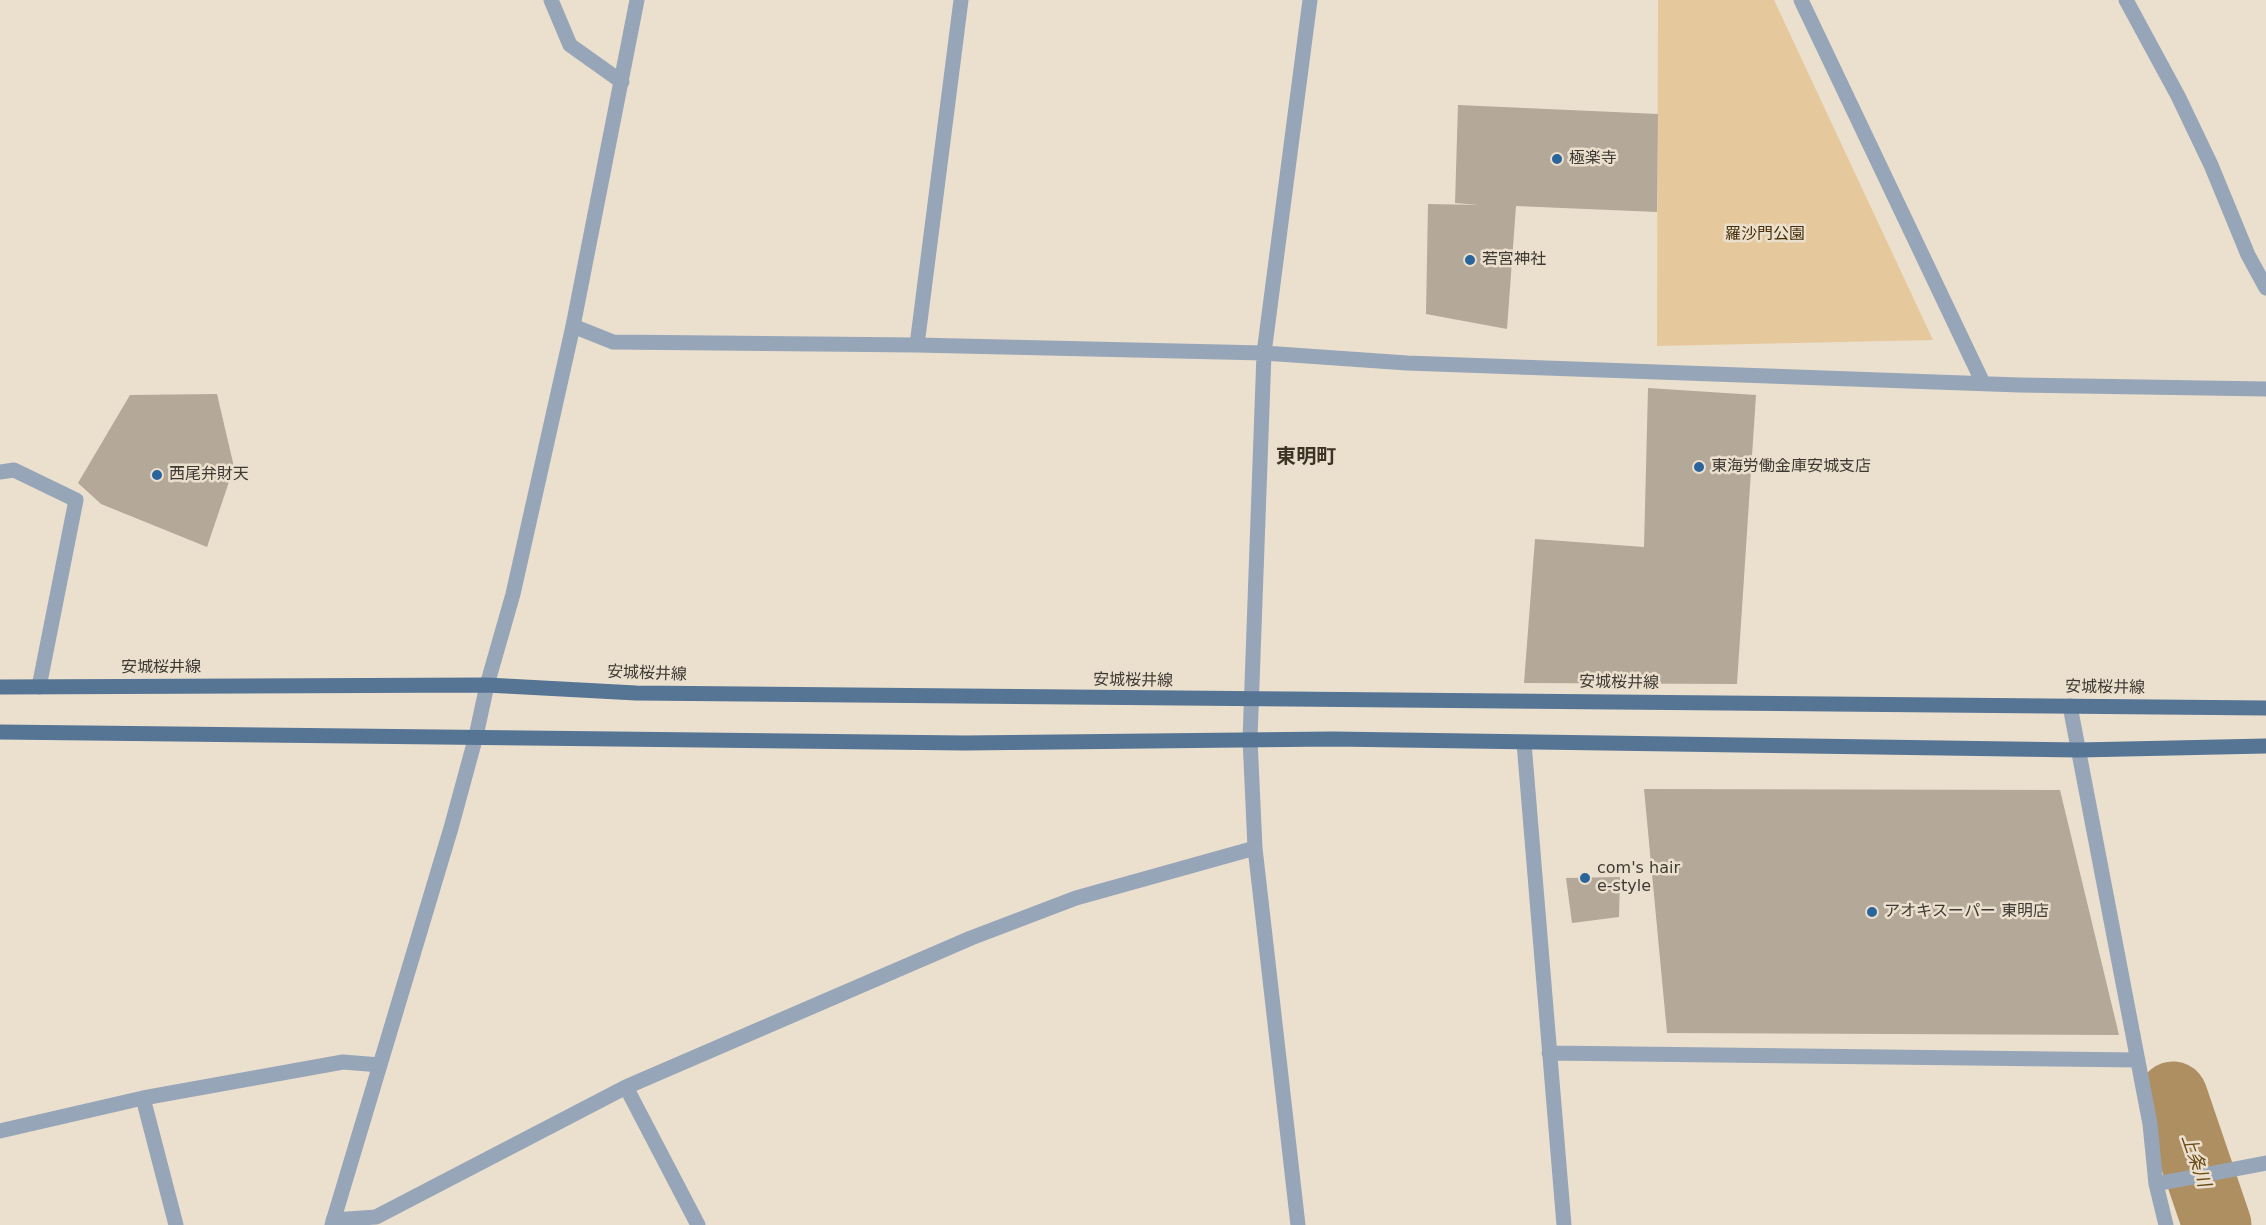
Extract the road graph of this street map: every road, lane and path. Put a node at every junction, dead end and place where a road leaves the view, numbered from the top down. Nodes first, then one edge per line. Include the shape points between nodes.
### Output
1 (551, 0) edge
2 (637, 0) edge
3 (961, 0) edge
4 (1310, 0) edge
5 (1801, 0) edge
6 (2126, 0) edge
7 (622, 82) junction
8 (2266, 288) edge
9 (573, 326) junction
10 (917, 345) junction
11 (1264, 353) junction
12 (1983, 384) junction
13 (2266, 389) edge
14 (0, 472) edge
15 (487, 685) junction
16 (0, 687) edge
17 (39, 687) junction
18 (1250, 699) junction
19 (2070, 706) junction
20 (2266, 708) edge
21 (0, 732) edge
22 (476, 736) junction
23 (1250, 739) junction
24 (1524, 743) junction
25 (2266, 746) edge
26 (2079, 750) junction
27 (1255, 848) junction
28 (1549, 1053) junction
29 (2138, 1060) junction
30 (380, 1065) junction
31 (626, 1087) junction
32 (143, 1098) junction
33 (0, 1131) edge
34 (2266, 1163) edge
35 (2156, 1184) junction
36 (333, 1222) edge
37 (176, 1225) edge
38 (698, 1225) edge
39 (1298, 1225) edge
40 (1563, 1225) edge
41 (2166, 1225) edge

1 - 7 street via 570,45
2 - 7 street
3 - 10 street
4 - 11 street
5 - 12 street
6 - 8 street via 2202,145
7 - 9 street
9 - 10 street via 614,342
9 - 15 street via 513,594
10 - 11 street
11 - 12 street via 1407,363
11 - 18 street
12 - 13 street
14 - 17 street via 14,470 76,500
15 - 17 main road, 安城桜井線
15 - 18 main road, 安城桜井線 via 636,693
15 - 22 street
16 - 17 main road, 安城桜井線
18 - 19 main road, 安城桜井線
18 - 23 street
19 - 20 main road, 安城桜井線
19 - 26 street
21 - 22 main road
22 - 23 main road via 965,743
22 - 30 street
23 - 24 main road
23 - 27 street
24 - 26 main road
24 - 28 street
25 - 26 main road
26 - 29 street
27 - 31 street via 1076,898 972,938
27 - 39 street
28 - 29 street
28 - 40 street
29 - 35 street
30 - 32 street via 342,1062
30 - 36 street
31 - 36 street via 376,1217
31 - 38 street
32 - 33 street
32 - 37 street
34 - 35 street
35 - 41 street

